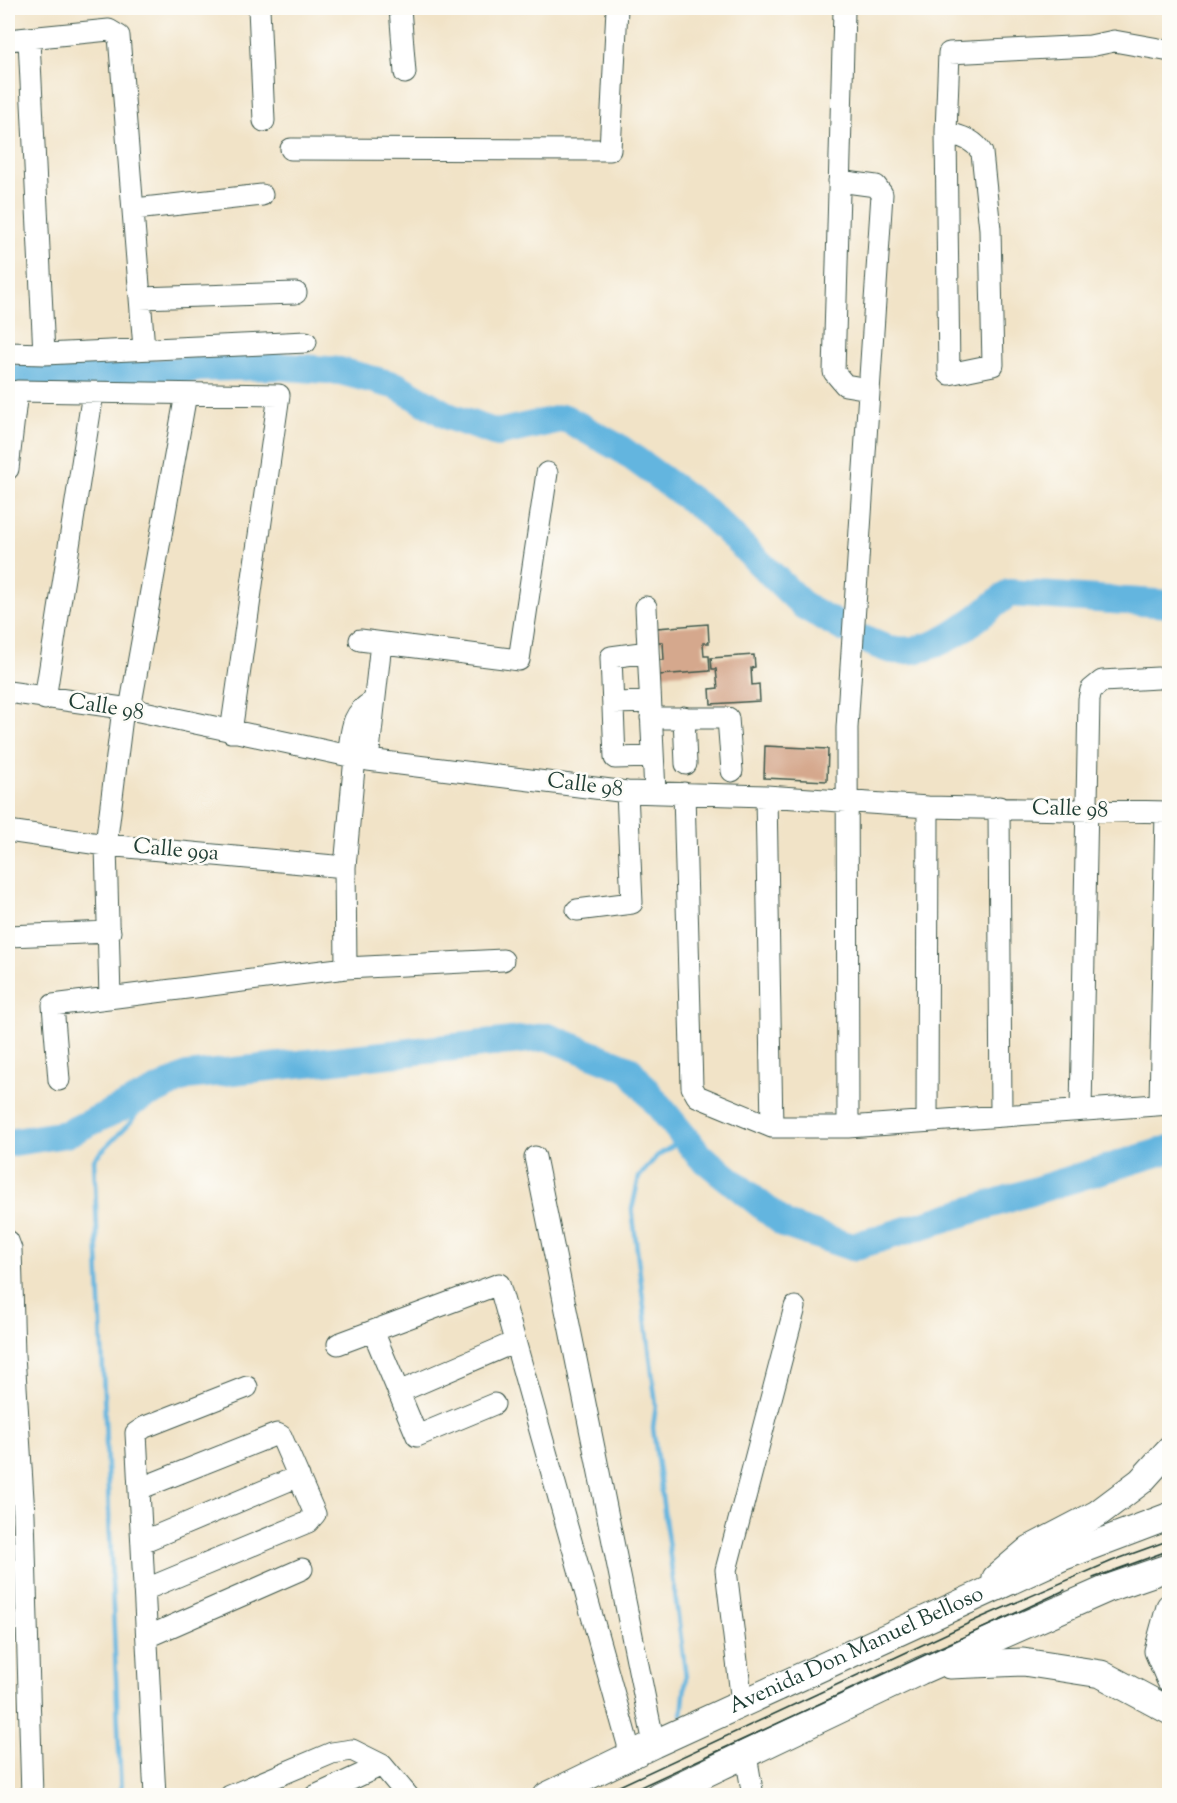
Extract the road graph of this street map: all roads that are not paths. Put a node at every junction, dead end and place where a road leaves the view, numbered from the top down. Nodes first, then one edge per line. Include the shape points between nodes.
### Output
1 (259, 8) edge
2 (400, 8) edge
3 (617, 8) edge
4 (844, 11) dead end
5 (8, 40) edge
6 (29, 40) junction
7 (1170, 51) edge
8 (405, 73) dead end
9 (264, 121) dead end
10 (946, 132) junction
11 (291, 149) dead end
12 (839, 181) junction
13 (262, 195) dead end
14 (135, 209) junction
15 (296, 293) dead end
16 (141, 298) junction
17 (306, 342) dead end
18 (144, 348) junction
19 (8, 353) edge
20 (44, 354) junction
21 (869, 389) junction
22 (93, 393) junction
23 (186, 394) junction
24 (8, 458) edge
25 (547, 473) dead end
26 (646, 607) dead end
27 (648, 652) junction
28 (1158, 678) dead end
29 (8, 692) edge
30 (45, 699) junction
31 (613, 703) junction
32 (127, 709) junction
33 (651, 710) junction
34 (684, 717) junction
35 (231, 732) junction
36 (357, 757) junction
37 (653, 757) junction
38 (686, 764) dead end
39 (732, 771) dead end
40 (627, 792) junction
41 (655, 792) junction
42 (684, 793) junction
43 (766, 795) junction
44 (846, 801) junction
45 (928, 807) junction
46 (999, 807) junction
47 (1089, 811) junction
48 (1168, 812) edge
49 (8, 831) edge
50 (106, 845) junction
51 (345, 867) junction
52 (577, 910) dead end
53 (110, 932) junction
54 (8, 936) edge
55 (503, 960) dead end
56 (346, 968) junction
57 (110, 998) junction
58 (59, 1080) dead end
59 (1165, 1104) edge
60 (1081, 1110) junction
61 (1001, 1116) junction
62 (927, 1121) junction
63 (772, 1127) junction
64 (848, 1127) junction
65 (535, 1157) dead end
66 (8, 1241) edge
67 (795, 1307) dead end
68 (373, 1331) junction
69 (515, 1342) junction
70 (338, 1344) dead end
71 (11, 1355) edge
72 (246, 1388) dead end
73 (399, 1392) junction
74 (494, 1404) dead end
75 (1170, 1449) edge
76 (299, 1476) junction
77 (139, 1489) junction
78 (1170, 1516) edge
79 (16, 1517) edge
80 (142, 1542) junction
81 (1170, 1567) edge
82 (302, 1569) dead end
83 (144, 1590) junction
84 (974, 1597) junction
85 (1170, 1607) edge
86 (147, 1637) junction
87 (920, 1671) junction
88 (1170, 1679) edge
89 (742, 1703) junction
90 (1170, 1711) edge
91 (642, 1750) junction
92 (746, 1755) junction
93 (382, 1765) junction
94 (32, 1796) edge
95 (155, 1796) edge
96 (230, 1796) edge
97 (315, 1796) edge
98 (408, 1796) edge
99 (547, 1796) edge
100 (658, 1796) edge
101 (753, 1796) edge

1 - 9 street
2 - 8 street
3 - 11 street via 610,150
4 - 12 street
5 - 6 street
6 - 14 street via 109,30 120,36
6 - 20 street
7 - 10 street via 1114,41 1090,46 949,53
10 - 10 street via 947,223 949,374 993,365 990,229 982,153 969,139
12 - 21 street via 834,372 845,385
12 - 21 street via 876,186 882,194
13 - 14 street
14 - 16 street
15 - 16 street
16 - 18 street
17 - 18 street
18 - 20 street
19 - 20 street
21 - 44 street via 854,603
22 - 23 street
22 - 24 street via 17,392
22 - 30 street
23 - 32 street
23 - 35 street via 279,395
25 - 36 street via 519,660 371,641 372,702 355,716
26 - 27 street
27 - 31 street via 612,656
27 - 33 street
28 - 47 street via 1102,681 1091,690
29 - 30 street, Calle 98
30 - 32 street, Calle 98
31 - 33 street
31 - 37 street via 615,758
32 - 35 street, Calle 98
32 - 50 street
33 - 34 street
33 - 37 street
34 - 38 street
34 - 39 street via 728,718
35 - 36 street, Calle 98
36 - 40 street, Calle 98
36 - 51 street
37 - 41 street
40 - 41 street, Calle 98
40 - 52 street via 632,903
41 - 42 street, Calle 98
42 - 43 street, Calle 98
42 - 63 street via 692,1087 697,1096
43 - 44 street, Calle 98
43 - 63 street
44 - 45 street, Calle 98
44 - 64 street
45 - 46 street, Calle 98
45 - 62 street
46 - 47 street, Calle 98
46 - 61 street
47 - 48 street, Calle 98
47 - 60 street
48 - 59 street
49 - 50 street, Calle 99a
50 - 51 street, Calle 99a
50 - 53 street
51 - 56 street
53 - 54 street
53 - 57 street
55 - 56 street
56 - 57 street
57 - 58 street via 53,1005
59 - 60 street
60 - 61 street
61 - 62 street
62 - 64 street
63 - 64 street
65 - 91 street
66 - 71 street
67 - 89 street via 726,1570
68 - 69 street via 499,1284
68 - 70 street
68 - 73 street
69 - 73 street
69 - 91 street
71 - 79 street
72 - 77 street via 140,1430 136,1438
73 - 74 street via 417,1436
75 - 84 main road via 1141,1481 1097,1514 1030,1549
76 - 77 street via 281,1436 272,1434
76 - 80 street
76 - 83 street via 315,1514 310,1521
77 - 80 street
78 - 84 main road, Avenida Don Manuel Belloso via 1062,1557
79 - 94 street
80 - 83 street
81 - 87 main road, Avenida Don Manuel Belloso via 1110,1588
82 - 86 street
83 - 86 street
84 - 89 main road, Avenida Don Manuel Belloso
85 - 88 main road via 1158,1651
86 - 95 street
87 - 90 main road via 963,1663 1023,1662 1101,1674
87 - 92 main road, Avenida Don Manuel Belloso
89 - 91 main road, Avenida Don Manuel Belloso
91 - 99 main road, Avenida Don Manuel Belloso
92 - 100 main road, Avenida Don Manuel Belloso
92 - 101 street
93 - 96 street via 352,1750 332,1752
93 - 97 street
93 - 98 street

